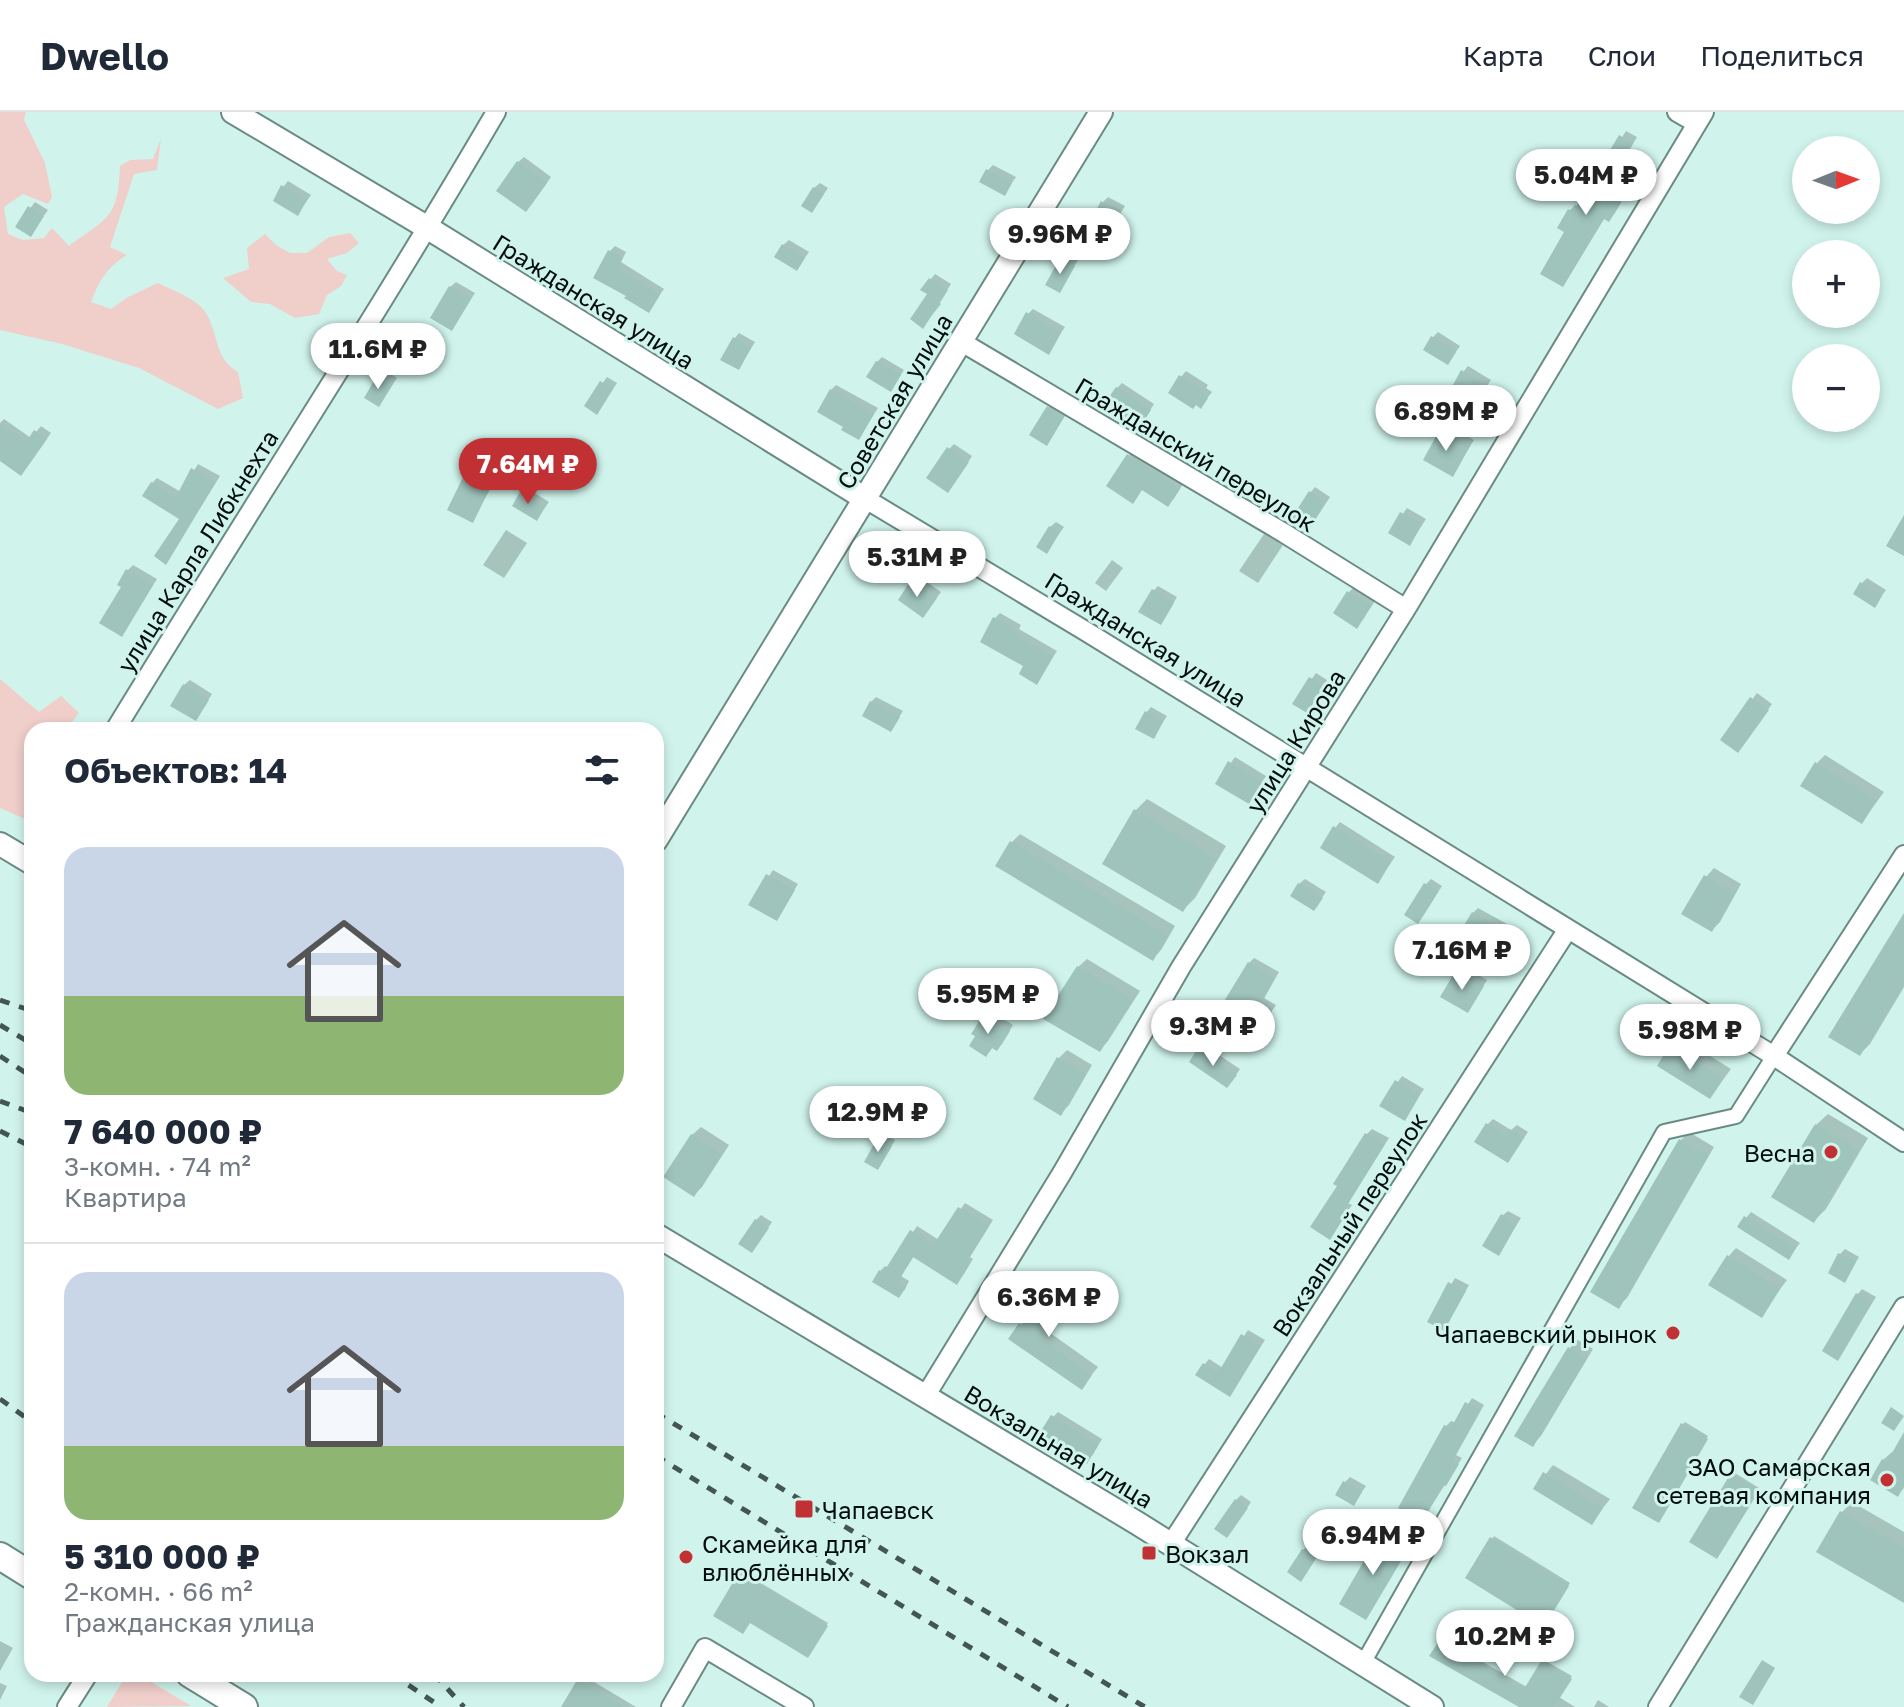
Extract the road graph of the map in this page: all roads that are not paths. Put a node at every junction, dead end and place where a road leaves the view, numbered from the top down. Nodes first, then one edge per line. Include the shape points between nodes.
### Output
1 (233, 112) edge
2 (496, 112) edge
3 (1101, 112) edge
4 (1677, 112) edge
5 (1700, 118) edge
6 (428, 228) junction
7 (960, 341) junction
8 (864, 498) junction
9 (1406, 609) junction
10 (120, 722) edge
11 (1306, 768) junction
12 (664, 827) edge
13 (0, 844) edge
14 (1904, 855) edge
15 (24, 858) edge
16 (1568, 929) junction
17 (1774, 1056) junction
18 (1904, 1142) edge
19 (664, 1240) edge
20 (1904, 1307) edge
21 (926, 1395) junction
22 (1171, 1544) junction
23 (0, 1556) edge
24 (24, 1571) edge
25 (1362, 1665) junction
26 (83, 1682) edge
27 (203, 1682) edge
28 (67, 1707) edge
29 (244, 1707) edge
30 (671, 1707) edge
31 (804, 1707) edge
32 (1432, 1707) edge
33 (1658, 1707) edge

1 - 6 street, Гражданская улица
2 - 6 street, улица Карла Либкнехта
3 - 7 street, Советская улица
4 - 5 street
5 - 9 street, улица Кирова
6 - 8 street, Гражданская улица
6 - 10 street, улица Карла Либкнехта
7 - 8 street, Советская улица
7 - 9 street, Гражданский переулок
8 - 11 street, Гражданская улица
8 - 12 street, Советская улица
9 - 11 street, улица Кирова
11 - 16 street, Гражданская улица
11 - 21 street, улица Кирова
13 - 15 street
14 - 17 street
16 - 17 street, Гражданская улица
16 - 22 street, Вокзальный переулок
17 - 18 street, Гражданская улица
17 - 25 street via 1736,1116 1664,1132
19 - 21 street, Вокзальная улица
20 - 33 street
21 - 22 street, Вокзальная улица
22 - 25 street, Вокзальная улица
23 - 24 main road
25 - 32 street, Вокзальная улица
26 - 28 street
27 - 29 main road
30 - 31 street via 705,1648

